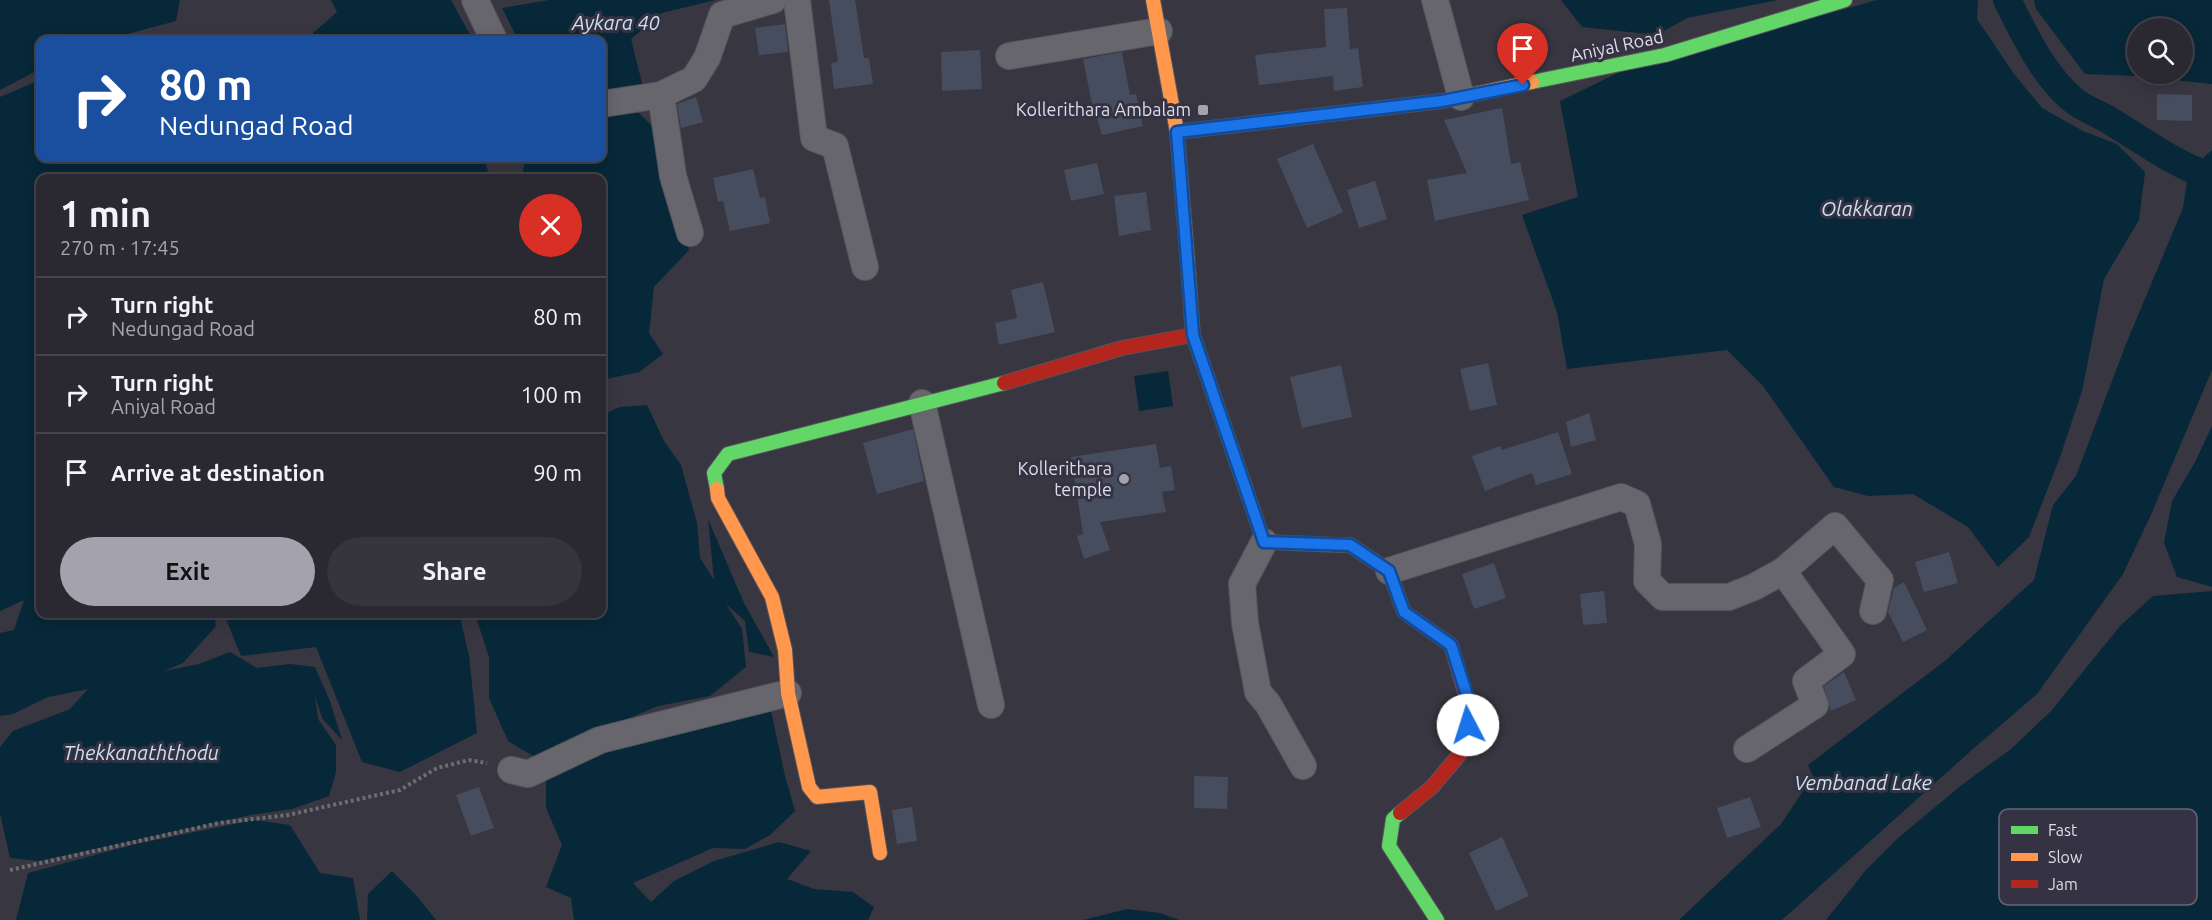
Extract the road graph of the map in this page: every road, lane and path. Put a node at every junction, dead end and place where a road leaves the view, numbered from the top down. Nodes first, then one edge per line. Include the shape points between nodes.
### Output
1 (475, 0) edge
2 (773, 0) edge
3 (797, 0) edge
4 (1153, 0) edge
5 (1435, 0) edge
6 (1845, 0) edge
7 (1159, 32) junction
8 (492, 36) edge
9 (1009, 56) dead end
10 (661, 95) junction
11 (1461, 97) junction
12 (606, 103) edge
13 (1177, 132) junction
14 (690, 233) dead end
15 (865, 267) dead end
16 (1193, 335) junction
17 (922, 403) junction
18 (1264, 542) junction
19 (1389, 571) junction
20 (1783, 571) junction
21 (1873, 611) dead end
22 (788, 693) junction
23 (991, 705) dead end
24 (1747, 749) dead end
25 (1303, 766) dead end
26 (511, 770) joint
27 (880, 853) dead end
28 (10, 870) dead end
29 (1437, 920) edge

1 - 8 street
2 - 10 street via 722,15 707,58 694,80
3 - 15 street via 814,138 835,146
4 - 7 street
5 - 11 street
6 - 11 street, Aniyal Road via 1665,55
7 - 9 street
7 - 13 street
10 - 12 street
10 - 14 street via 673,176
11 - 13 street, Aniyal Road
13 - 16 street
16 - 17 street via 1122,348 1028,377
16 - 18 street
17 - 22 street via 728,454 714,473 718,498 772,597 785,650
17 - 23 street
18 - 19 street via 1350,545
18 - 25 street via 1242,584 1245,623 1258,692
19 - 20 street via 1621,497 1637,504 1648,544 1647,581 1663,597 1729,597
19 - 29 street via 1404,612 1451,645 1466,692 1470,742 1432,787 1393,819 1389,846
20 - 21 street via 1835,526 1880,580
20 - 24 street via 1842,654 1806,681 1815,705
22 - 26 street via 600,740 528,774
22 - 27 street via 808,787 817,797 870,792
26 - 28 path via 469,760 438,768 400,790 288,815 219,823

